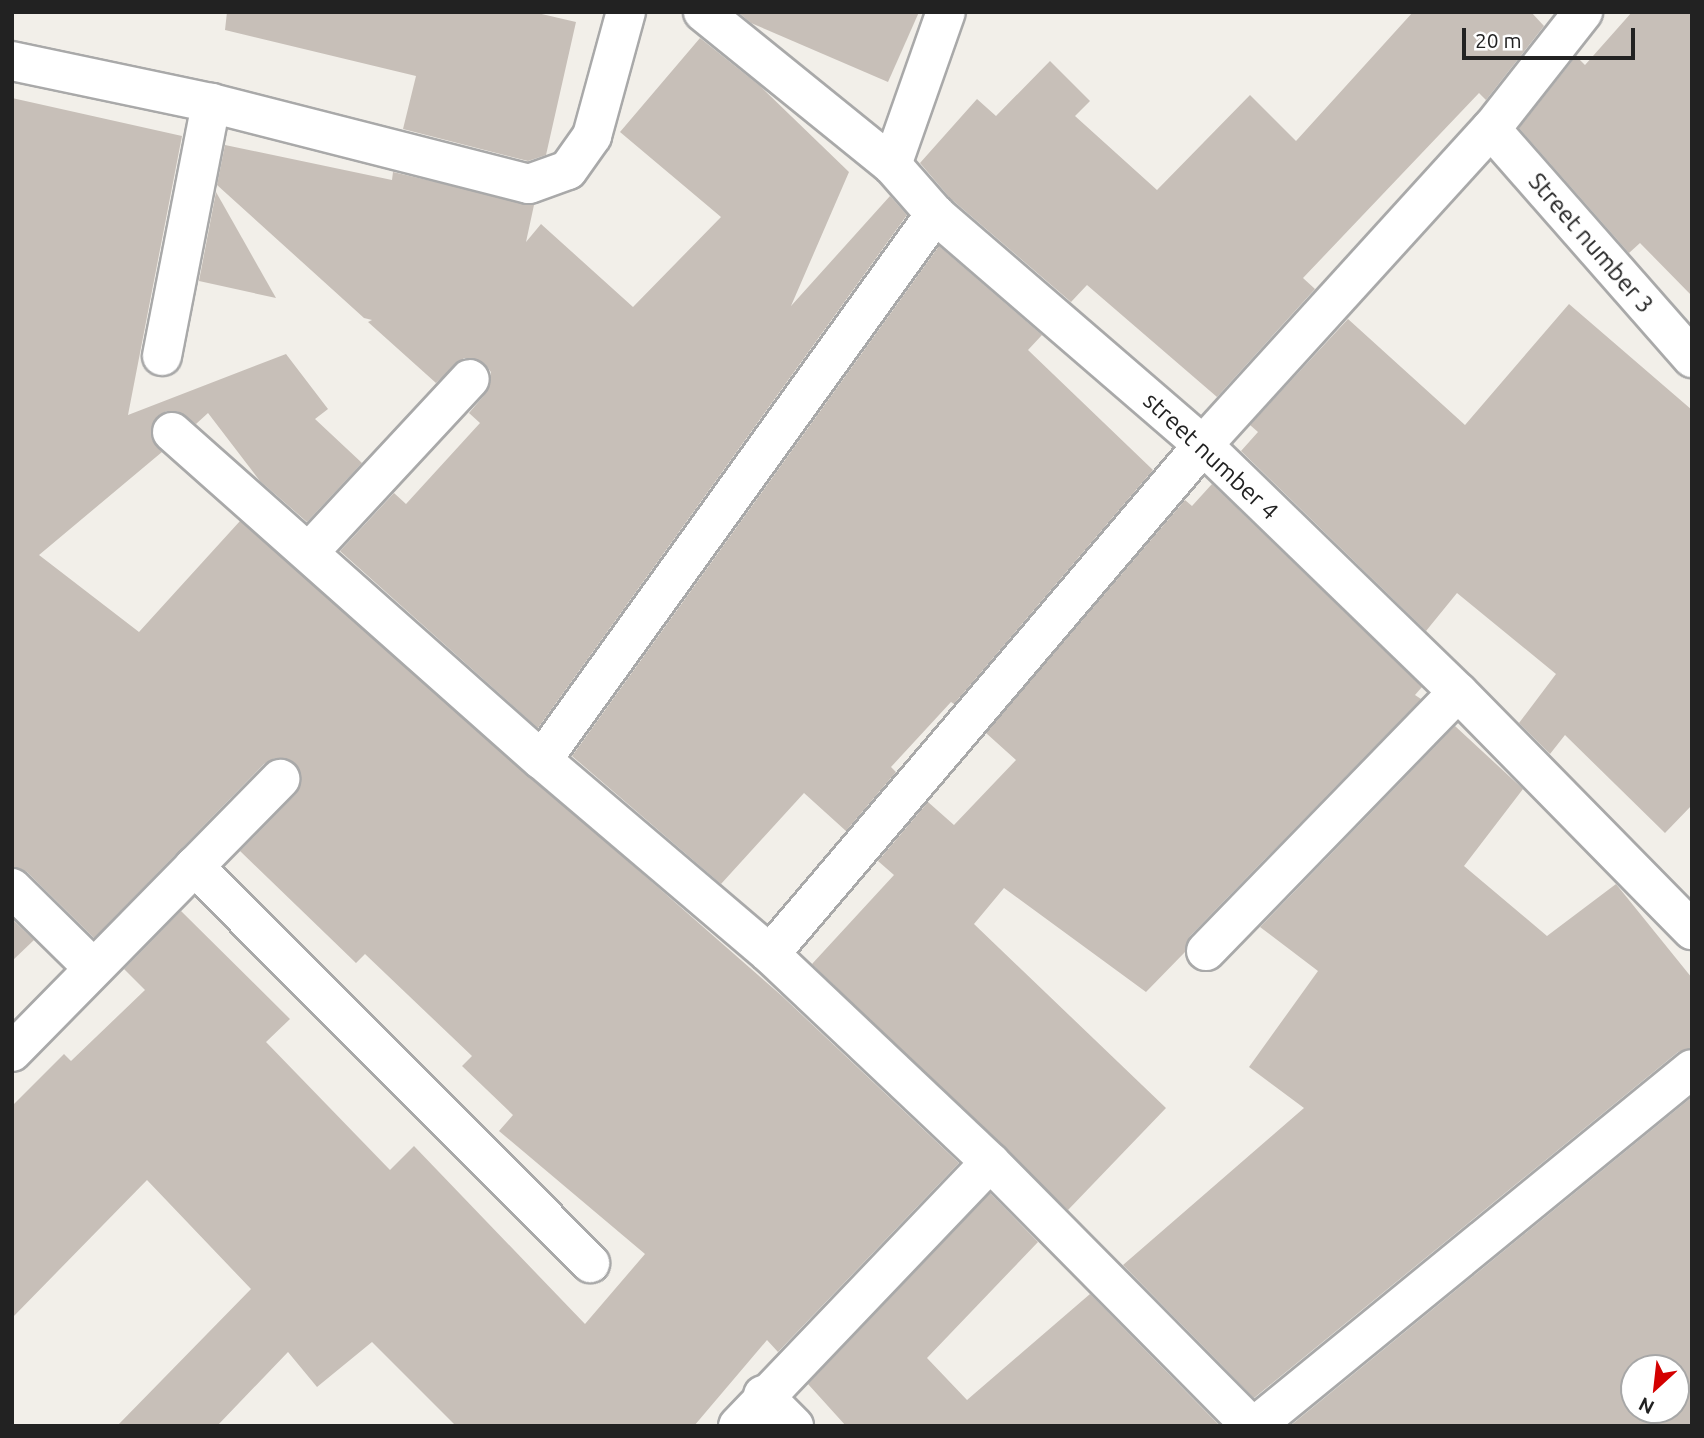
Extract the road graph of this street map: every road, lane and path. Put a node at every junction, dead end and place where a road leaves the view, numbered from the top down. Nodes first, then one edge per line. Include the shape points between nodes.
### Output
1 (626, 12) edge
2 (703, 12) edge
3 (946, 12) edge
4 (1583, 12) edge
5 (12, 61) edge
6 (211, 103) junction
7 (1491, 129) junction
8 (892, 165) junction
9 (935, 214) junction
10 (162, 356) dead end
11 (1692, 358) edge
12 (470, 379) dead end
13 (172, 432) dead end
14 (1203, 445) junction
15 (309, 552) junction
16 (1458, 692) junction
17 (542, 760) junction
18 (280, 779) dead end
19 (194, 866) junction
20 (12, 888) edge
21 (1692, 930) edge
22 (1206, 951) dead end
23 (770, 954) junction
24 (93, 968) junction
25 (12, 1052) edge
26 (1692, 1069) edge
27 (990, 1162) junction
28 (590, 1263) dead end
29 (763, 1395) junction
30 (738, 1426) edge
31 (794, 1426) edge
32 (1253, 1426) edge

1 - 6 street via 592,136 568,170 529,184
2 - 8 street, street number 4
3 - 8 street
4 - 7 street
5 - 6 street
6 - 10 street
7 - 11 street, Street number 3
7 - 14 street
8 - 9 street, street number 4
9 - 14 street, street number 4
9 - 17 street
12 - 15 street
13 - 15 street
14 - 16 street, street number 4
14 - 23 street
15 - 17 street
16 - 21 street, street number 4
16 - 22 street
17 - 23 street
18 - 19 street
19 - 24 street
19 - 28 street
20 - 24 street
23 - 27 street
24 - 25 street
26 - 32 street
27 - 29 street
27 - 32 street
29 - 30 street
29 - 31 street

